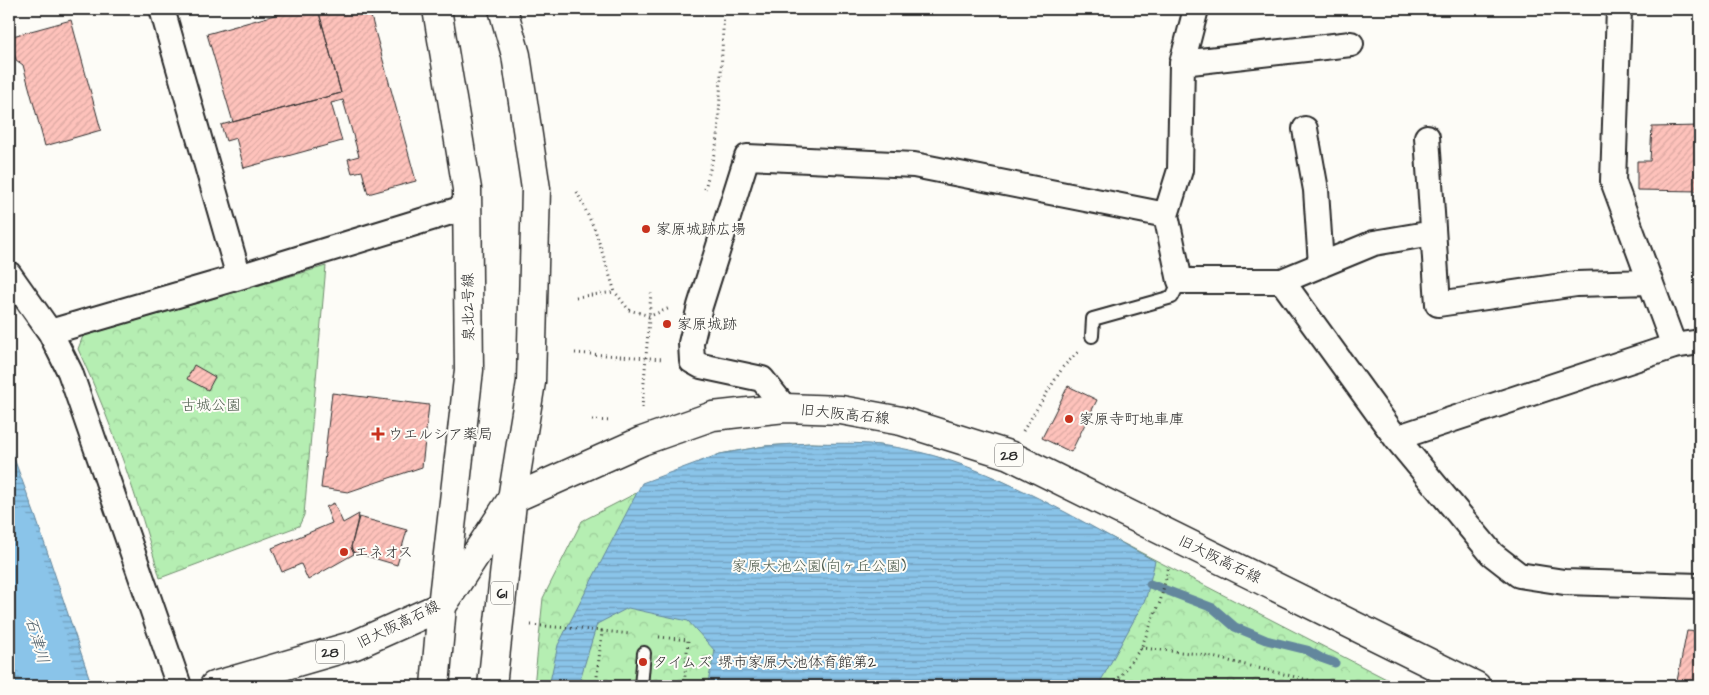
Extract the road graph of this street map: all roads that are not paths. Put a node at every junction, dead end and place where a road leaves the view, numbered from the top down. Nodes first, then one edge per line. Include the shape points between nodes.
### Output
1 (162, 9) edge
2 (437, 9) edge
3 (503, 9) edge
4 (1196, 9) edge
5 (1619, 9) edge
6 (1351, 44) dead end
7 (1182, 63) junction
8 (1305, 129) dead end
9 (1427, 137) dead end
10 (467, 207) junction
11 (1166, 215) junction
12 (1433, 233) junction
13 (1321, 264) junction
14 (9, 274) edge
15 (239, 277) junction
16 (1180, 281) junction
17 (1282, 281) junction
18 (1650, 282) junction
19 (50, 332) junction
20 (1092, 336) road end
21 (1700, 342) edge
22 (1674, 346) junction
23 (785, 408) junction
24 (1396, 438) junction
25 (512, 499) junction
26 (1700, 586) edge
27 (442, 606) junction
28 (644, 653) dead end
29 (1471, 685) edge
30 (179, 686) edge
31 (214, 686) edge
32 (435, 686) edge
33 (492, 686) edge
34 (641, 686) edge

1 - 15 street
2 - 10 main road, 泉北2号線 via 467,189
3 - 25 main road via 516,55 536,189 531,382
4 - 7 street
5 - 18 street via 1613,181
6 - 7 street
7 - 11 street via 1180,170
8 - 13 street via 1316,190
9 - 12 street
10 - 15 street
10 - 27 main road, 泉北2号線 via 469,370
11 - 16 street
11 - 23 street via 914,165 747,156 700,306 691,343 692,361 701,366 762,379
12 - 13 street via 1374,243
12 - 18 street via 1438,304 1576,284
13 - 17 street
14 - 19 street
15 - 19 street
16 - 17 street
16 - 20 lane via 1172,297 1093,319
17 - 24 street
18 - 22 street
19 - 30 street via 70,372
21 - 22 street
22 - 24 street
23 - 25 main road, 旧大阪高石線 / 28 via 713,416 642,441
23 - 29 main road, 旧大阪高石線 / 28 via 841,410 900,420 1008,455
24 - 26 street via 1492,554 1519,575 1564,582
25 - 27 main road, 旧大阪高石線
25 - 33 main road, 61
27 - 31 main road, 旧大阪高石線 / 28 via 355,645
27 - 32 main road, 泉北2号線
28 - 34 lane

